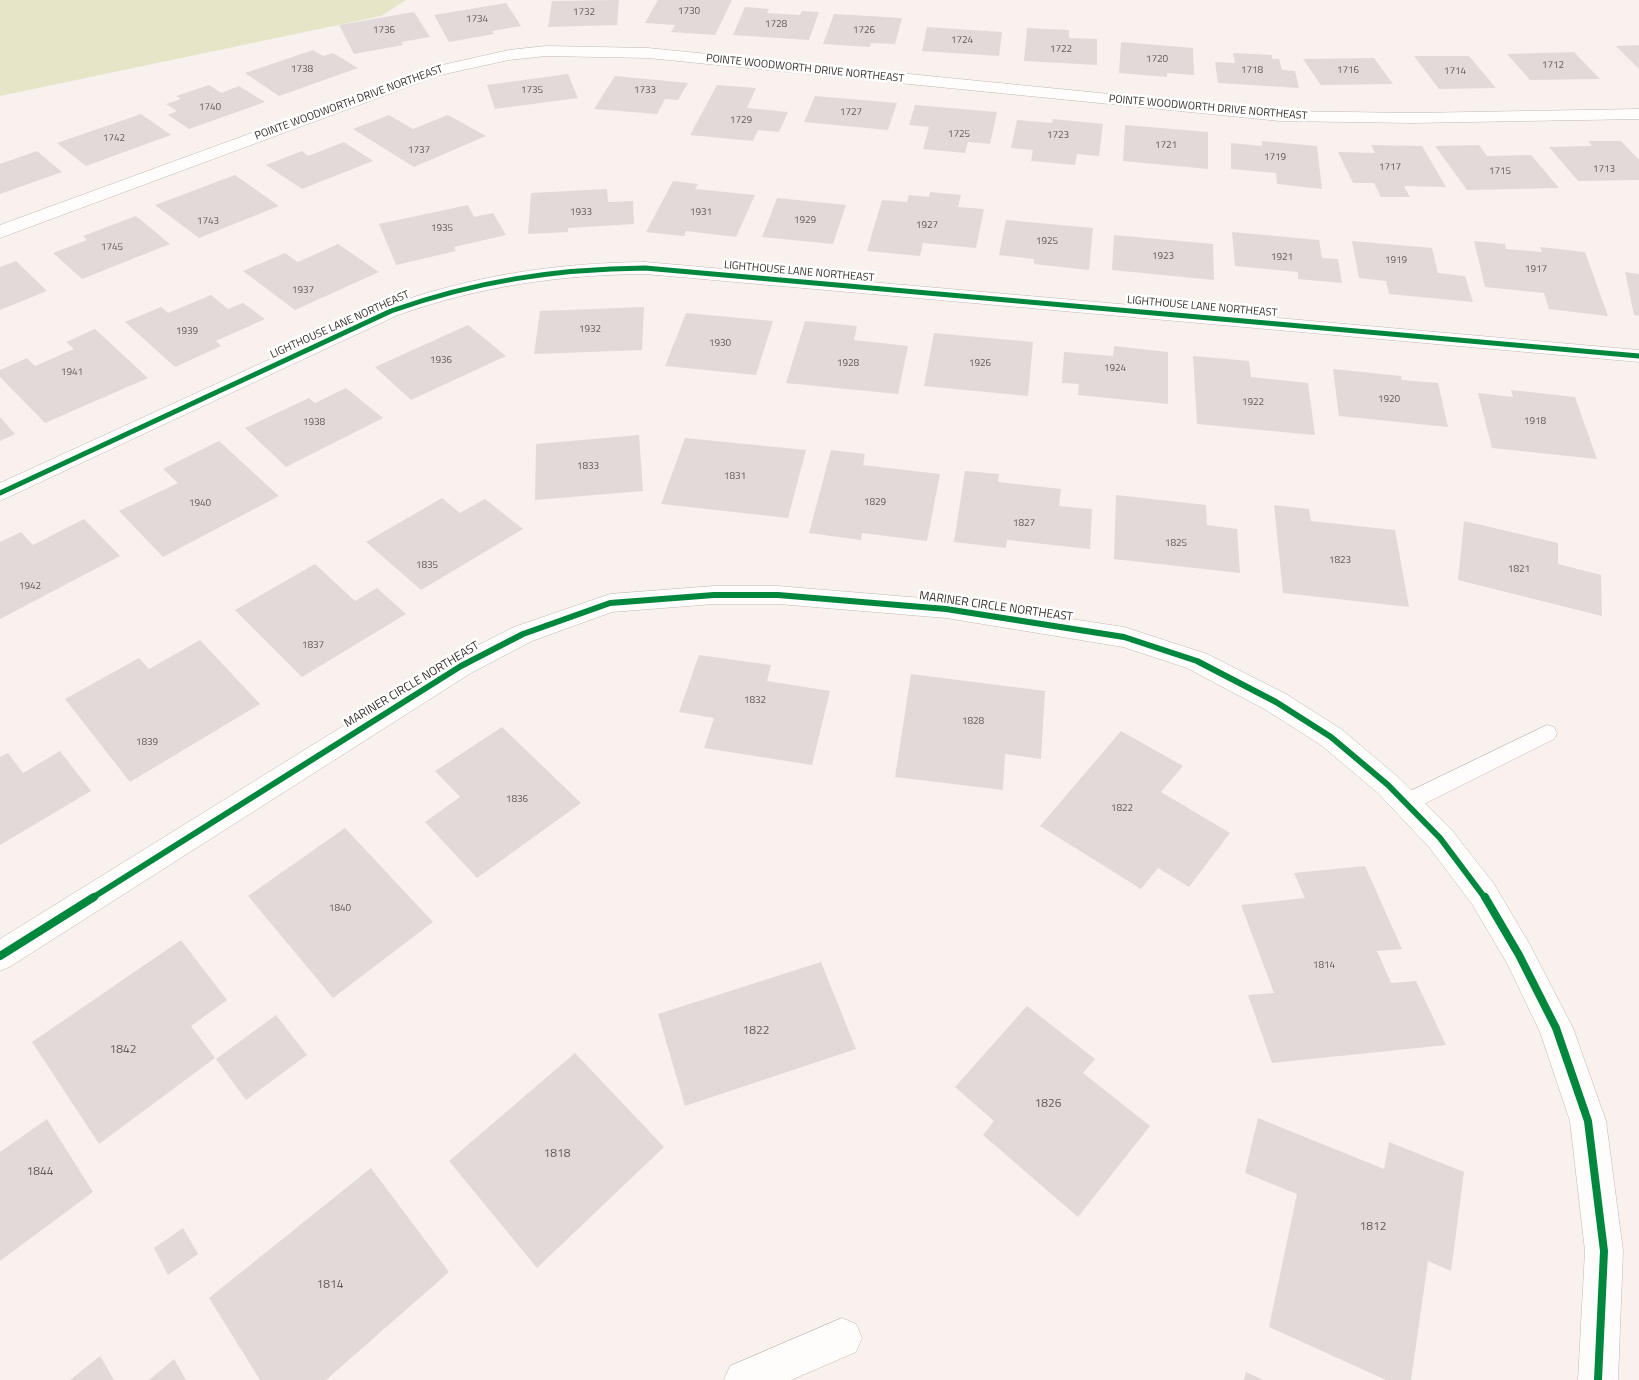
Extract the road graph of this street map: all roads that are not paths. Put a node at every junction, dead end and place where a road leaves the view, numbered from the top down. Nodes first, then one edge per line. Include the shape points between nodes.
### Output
1 (1639, 114) edge
2 (0, 232) edge
3 (1639, 356) edge
4 (0, 493) edge
5 (1547, 734) dead end
6 (1406, 803) junction
7 (0, 956) edge
8 (842, 1338) dead end
9 (744, 1380) edge
10 (1598, 1380) edge

1 - 2 street, POINTE WOODWORTH DRIVE NORTHEAST via 1413,118 1280,116 648,53 546,52 509,55 435,71
3 - 4 street, LIGHTHOUSE LANE NORTHEAST via 645,268 571,270 525,274 453,290 391,311
5 - 6 lane
6 - 7 street, MARINER CIRCLE NORTHEAST via 1331,738 1276,702 1197,661 1124,637 946,609 778,595 714,595 610,602 524,634 461,666
6 - 10 street, MARINER CIRCLE NORTHEAST via 1440,838 1483,894 1519,955 1556,1028 1588,1121 1604,1251
8 - 9 street

